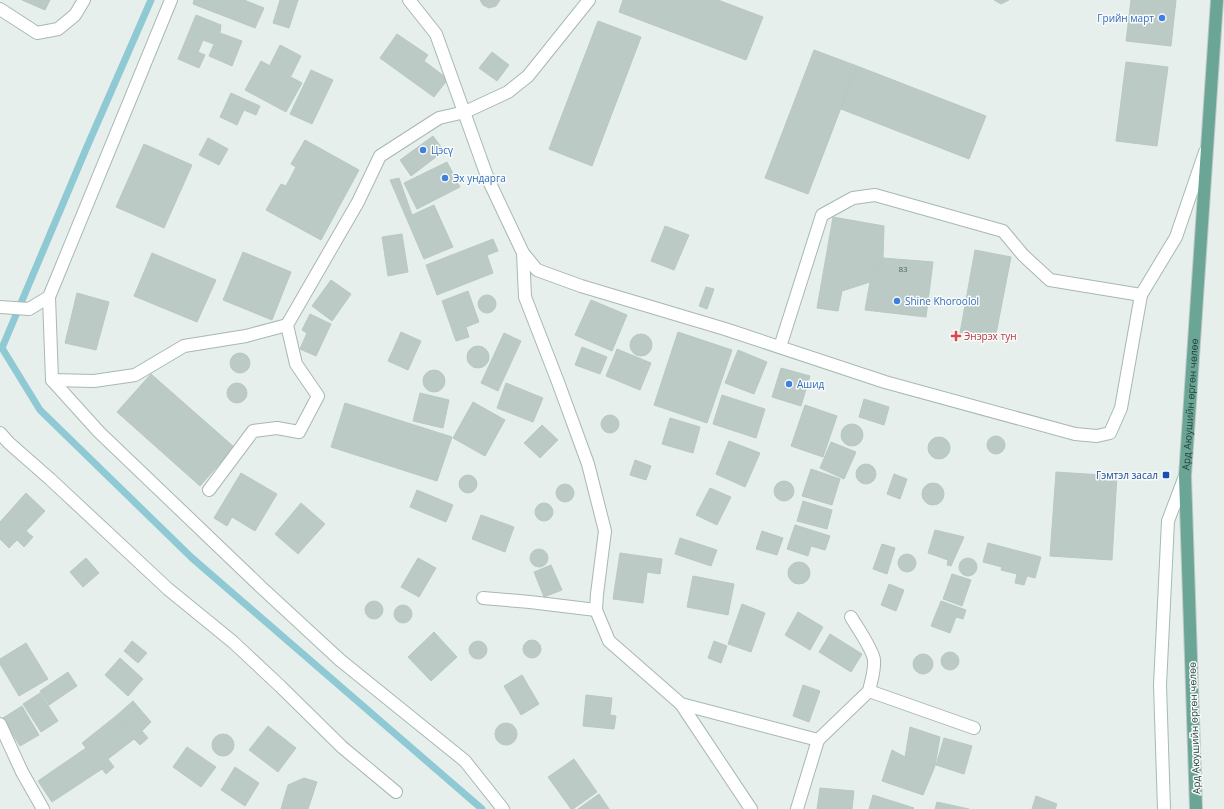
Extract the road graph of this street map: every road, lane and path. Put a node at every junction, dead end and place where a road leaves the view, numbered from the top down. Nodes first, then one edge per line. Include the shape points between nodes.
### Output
1 (84, 0) edge
2 (171, 0) edge
3 (409, 0) edge
4 (589, 0) edge
5 (1217, 0) edge
6 (0, 9) edge
7 (465, 112) junction
8 (1207, 145) junction
9 (524, 253) junction
10 (1141, 295) junction
11 (49, 297) junction
12 (0, 307) edge
13 (287, 325) junction
14 (780, 348) junction
15 (52, 380) junction
16 (0, 433) edge
17 (1185, 476) junction
18 (209, 490) dead end
19 (483, 598) dead end
20 (596, 610) junction
21 (851, 617) dead end
22 (869, 691) junction
23 (681, 704) junction
24 (0, 724) edge
25 (974, 728) dead end
26 (818, 740) junction
27 (396, 792) dead end
28 (43, 809) edge
29 (503, 809) edge
30 (751, 809) edge
31 (797, 809) edge
32 (1164, 809) edge
33 (1196, 809) edge

1 - 6 street via 75,15 58,29 37,33
2 - 11 street
3 - 7 street via 436,34
4 - 7 street via 528,76 508,92
5 - 8 main road, Ард Аюушийн өргөн чөлөө
7 - 9 street via 488,178
7 - 13 street via 439,118 380,156 358,202
8 - 10 street via 1176,237
8 - 17 main road, Ард Аюушийн өргөн чөлөө
9 - 14 street via 536,270
9 - 20 street via 525,297 588,464 605,531
10 - 14 street via 1121,408 1110,433 1097,436 1075,434 885,382
10 - 14 street via 1050,280 1022,255 1003,231 875,195 853,198 822,216
11 - 12 street via 29,309
11 - 15 street
13 - 15 street via 246,336 184,346 136,375 94,381
13 - 18 street via 296,364 318,396 299,432 277,428 253,431
15 - 29 street via 99,432 340,660 465,761
16 - 27 street via 168,589 233,642 342,747
17 - 32 street via 1168,522 1160,685
17 - 33 main road, Ард Аюушийн өргөн чөлөө
19 - 20 street
20 - 23 street via 609,642
21 - 22 street via 874,659
22 - 25 street
22 - 26 street
23 - 26 street
23 - 30 street
24 - 28 street via 22,772
26 - 31 street

